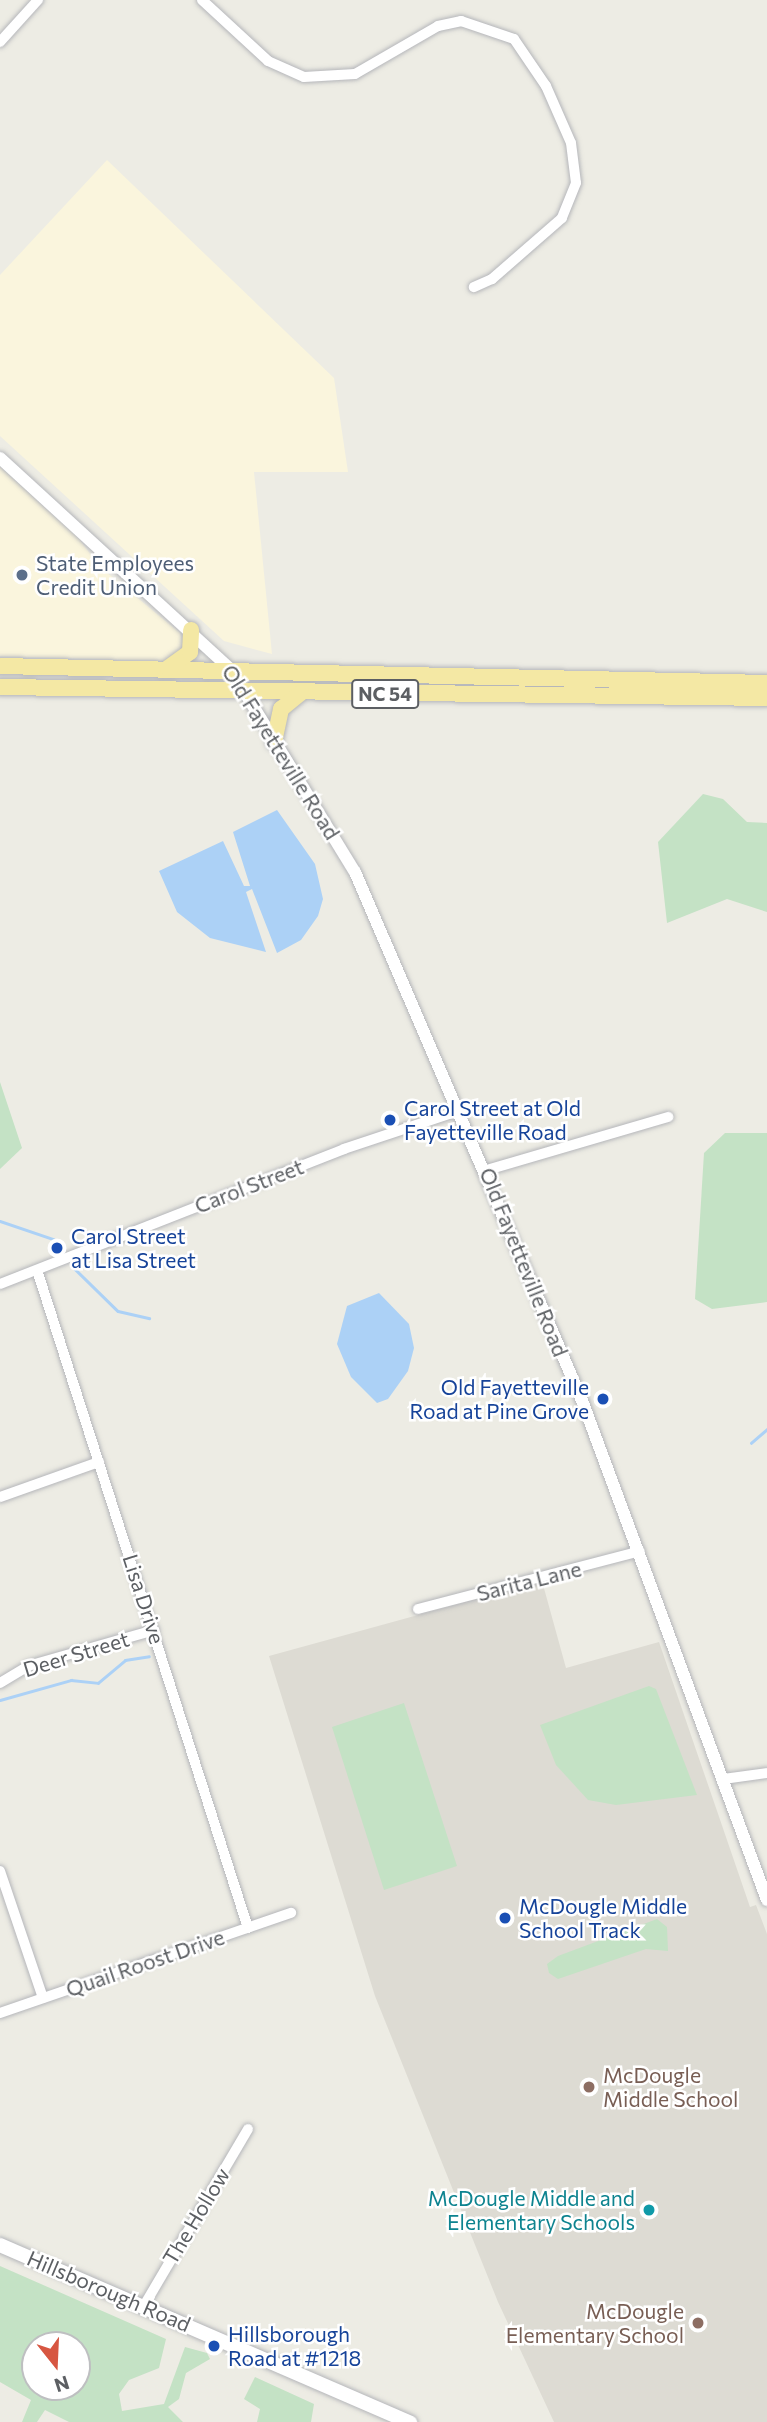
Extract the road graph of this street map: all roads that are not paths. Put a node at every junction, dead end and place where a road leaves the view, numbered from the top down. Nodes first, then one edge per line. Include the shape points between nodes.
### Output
1 (38, 0) edge
2 (202, 0) edge
3 (0, 42) edge
4 (474, 287) dead end
5 (0, 458) edge
6 (191, 629) junction
7 (0, 666) edge
8 (166, 669) junction
9 (231, 670) junction
10 (767, 683) edge
11 (0, 687) edge
12 (243, 692) junction
13 (302, 692) junction
14 (767, 698) edge
15 (274, 742) junction
16 (461, 1110) junction
17 (668, 1117) dead end
18 (487, 1170) junction
19 (37, 1270) junction
20 (0, 1284) edge
21 (99, 1462) junction
22 (0, 1497) edge
23 (640, 1551) junction
24 (418, 1609) dead end
25 (154, 1630) junction
26 (0, 1683) edge
27 (767, 1773) edge
28 (723, 1779) junction
29 (0, 1871) edge
30 (767, 1900) edge
31 (291, 1913) dead end
32 (248, 1928) junction
33 (43, 1998) junction
34 (0, 2013) edge
35 (248, 2129) dead end
36 (0, 2245) edge
37 (145, 2304) junction
38 (377, 2415) edge
39 (410, 2422) edge

1 - 3 street
2 - 4 street via 268,61 304,77 355,74 438,26 461,21 514,39 545,86 571,143 576,183 562,218 492,279
5 - 6 street, Old Fayetteville Road
6 - 8 highway via 190,652
6 - 9 street, Old Fayetteville Road
7 - 8 highway, NC 54
8 - 9 highway, NC 54
9 - 10 highway, NC 54
9 - 12 street, Old Fayetteville Road
11 - 12 highway, NC 54
12 - 13 highway, NC 54
12 - 15 street, Old Fayetteville Road
13 - 14 highway, NC 54
13 - 15 highway via 281,709
15 - 16 street, Old Fayetteville Road via 359,879
16 - 18 street, Old Fayetteville Road
16 - 19 street, Carol Street
17 - 18 street
18 - 23 street, Old Fayetteville Road
19 - 20 street, Carol Street
19 - 21 street, Lisa Drive
21 - 22 street
21 - 25 street, Lisa Drive
23 - 24 street, Sarita Lane
23 - 28 street, Old Fayetteville Road
25 - 26 street, Deer Street via 29,1666
25 - 32 street, Lisa Drive
27 - 28 street
28 - 30 street, Old Fayetteville Road
29 - 33 street
31 - 32 street, Quail Roost Drive
32 - 33 street, Quail Roost Drive
33 - 34 street, Quail Roost Drive
35 - 37 street, The Hollow
36 - 37 main road, Hillsborough Road
37 - 38 main road, Hillsborough Road
38 - 39 main road, Hillsborough Road

